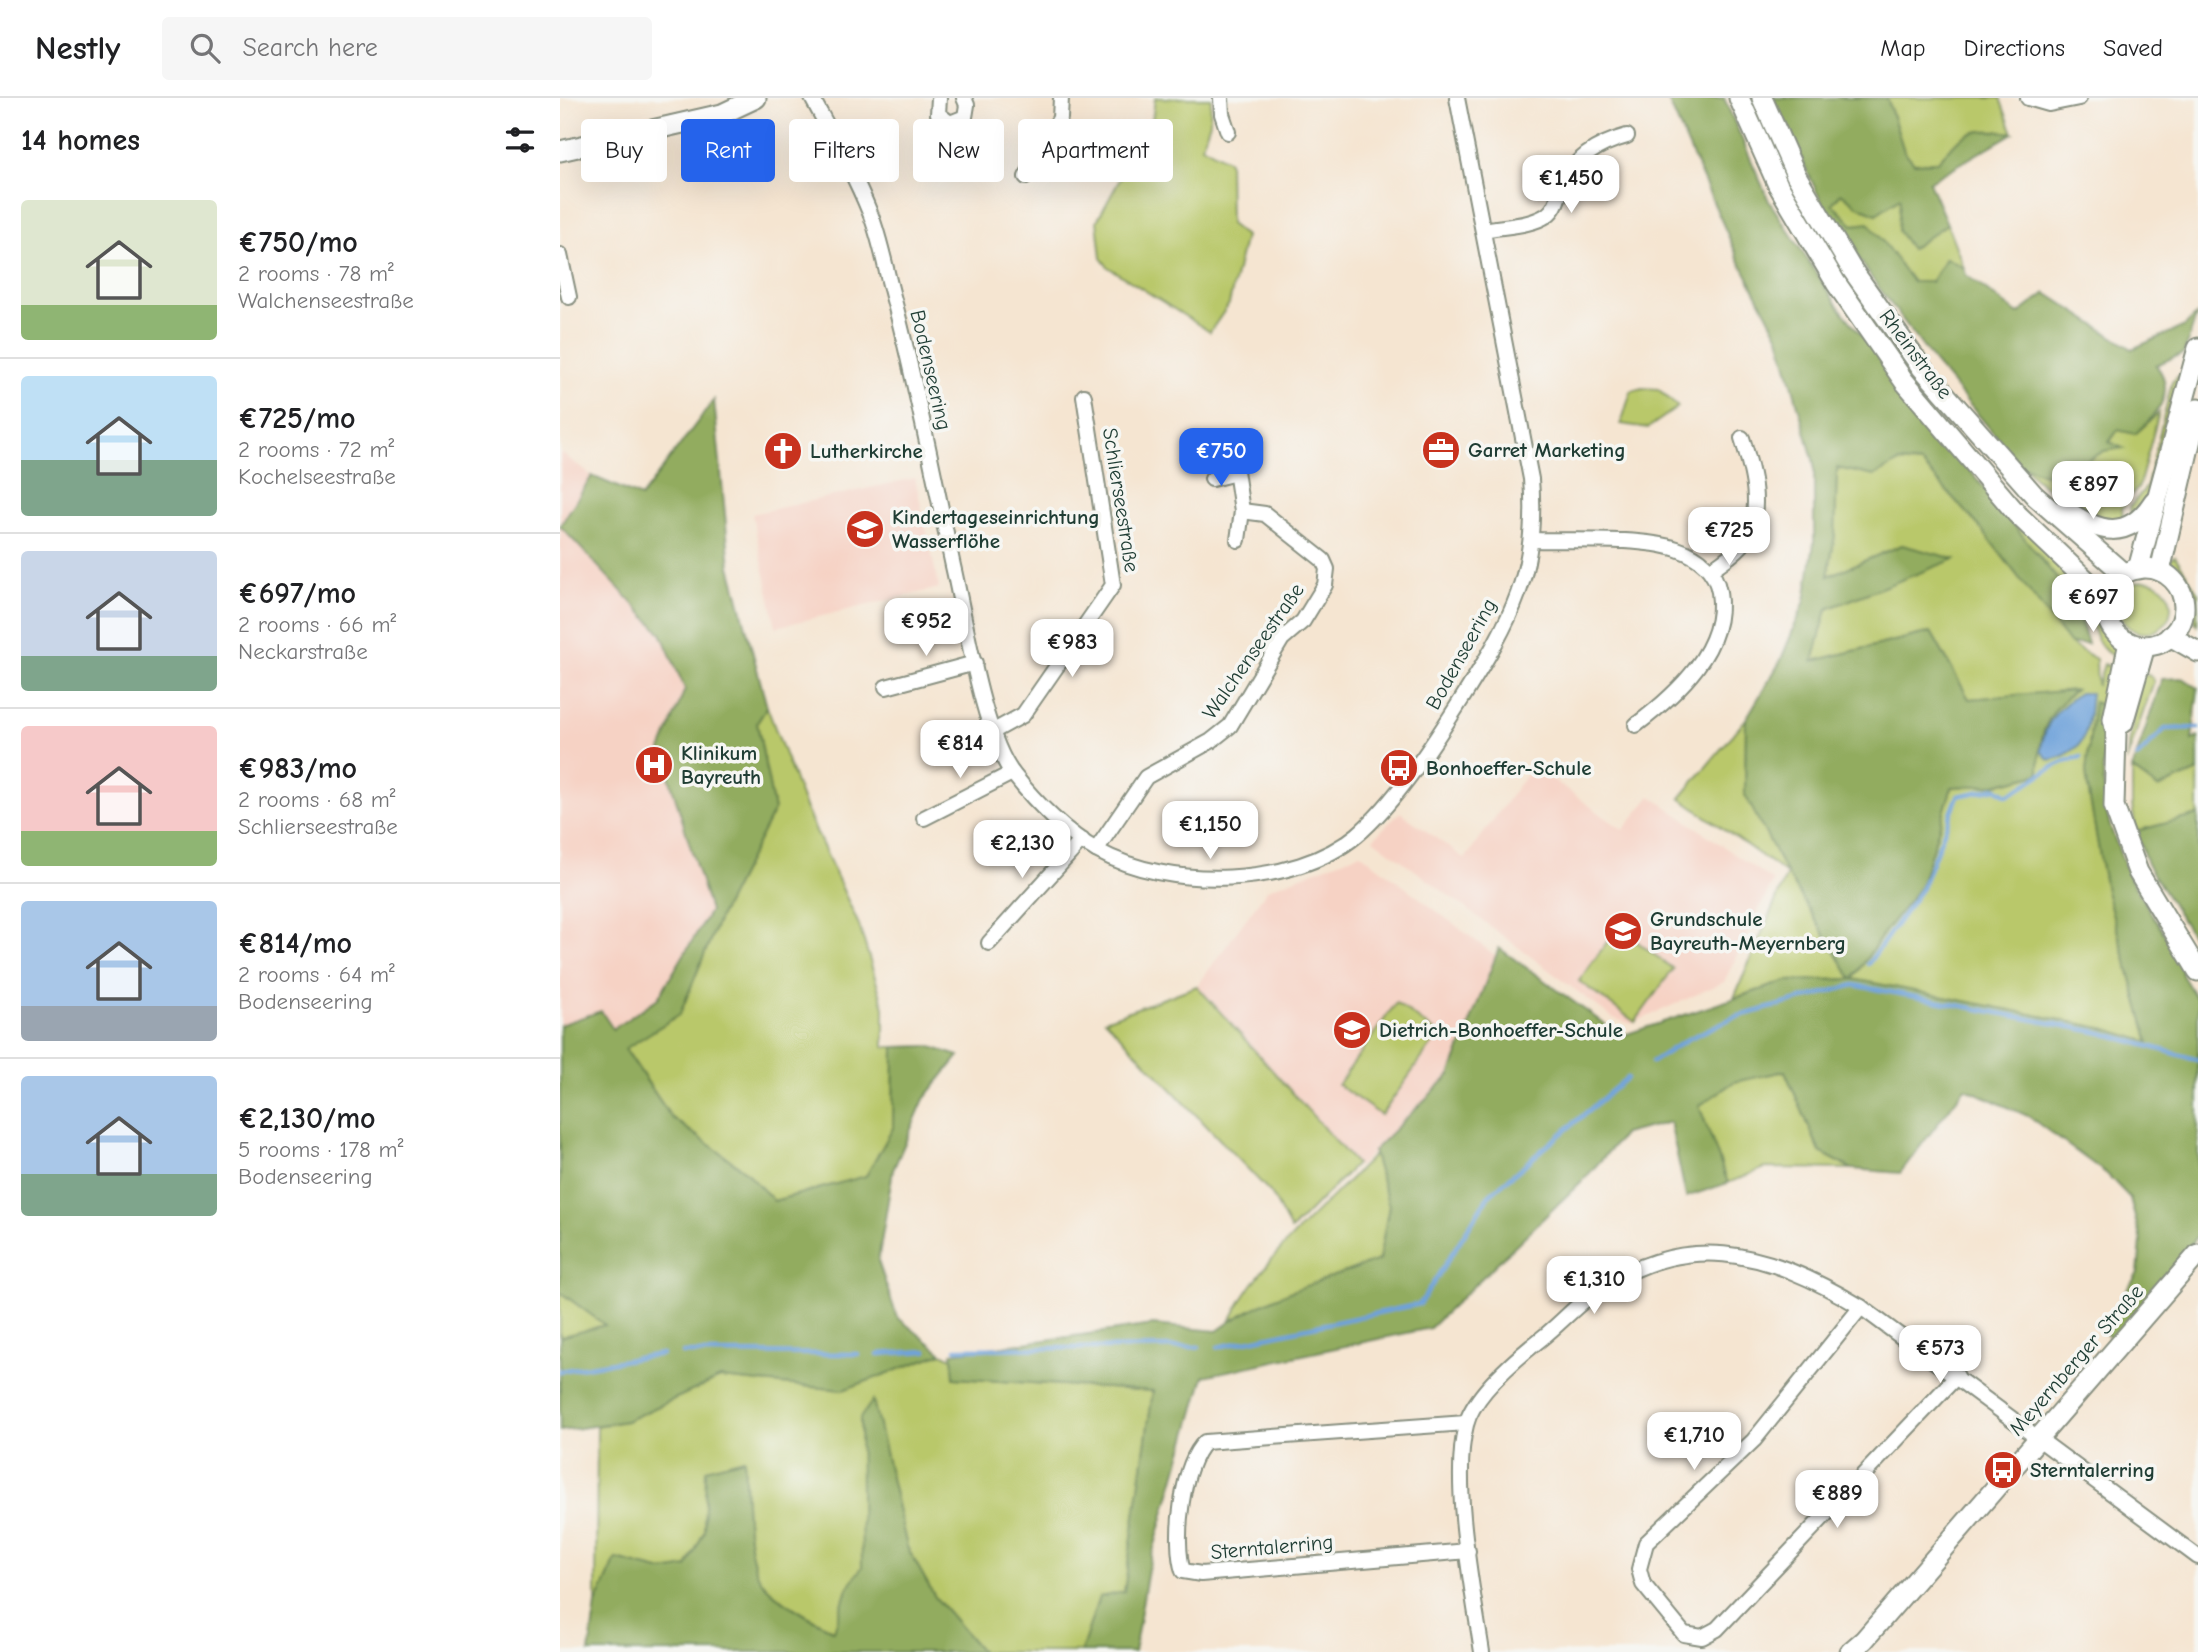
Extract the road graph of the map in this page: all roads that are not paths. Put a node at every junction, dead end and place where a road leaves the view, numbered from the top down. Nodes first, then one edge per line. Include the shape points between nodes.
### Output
1 (756, 98) edge
2 (812, 98) edge
3 (939, 98) edge
4 (964, 98) edge
5 (1061, 98) edge
6 (1221, 98) edge
7 (1457, 98) edge
8 (1739, 98) edge
9 (1762, 98) edge
10 (2028, 98) edge
11 (2079, 98) edge
12 (1059, 119) edge
13 (1228, 132) dead end
14 (1627, 136) dead end
15 (560, 151) edge
16 (1484, 230) junction
17 (560, 255) edge
18 (569, 297) dead end
19 (2198, 348) edge
20 (1083, 396) dead end
21 (2198, 409) edge
22 (1231, 437) dead end
23 (1742, 438) dead end
24 (1236, 473) junction
25 (1212, 478) dead end
26 (2160, 492) junction
27 (2035, 496) junction
28 (1242, 511) junction
29 (1238, 540) dead end
30 (1533, 540) junction
31 (1712, 570) junction
32 (2160, 571) junction
33 (2131, 572) junction
34 (2107, 600) junction
35 (2183, 629) edge
36 (2137, 644) junction
37 (2198, 652) edge
38 (975, 663) junction
39 (886, 687) dead end
40 (1636, 725) dead end
41 (992, 732) junction
42 (1012, 773) junction
43 (924, 818) dead end
44 (1082, 840) junction
45 (1096, 850) junction
46 (989, 943) dead end
47 (2198, 971) edge
48 (2198, 1254) edge
49 (1861, 1307) junction
50 (1957, 1376) junction
51 (1466, 1423) junction
52 (2038, 1438) junction
53 (1468, 1551) junction
54 (2198, 1557) edge
55 (1482, 1652) edge
56 (1850, 1652) edge

1 - 15 street via 722,114
2 - 38 street, Bodenseering via 870,214 908,354
3 - 4 street via 937,114 950,123 965,117
5 - 12 street
6 - 13 street
7 - 16 street, Bodenseering
8 - 34 street, Rheinstraße via 1778,185 1836,283 1904,382 2017,514
9 - 27 street, Rheinstraße via 1796,175 1851,268 1922,368
10 - 11 street via 2049,104
14 - 16 street via 1602,143 1576,164 1550,213
16 - 30 street, Bodenseering via 1531,479
17 - 18 street
19 - 26 street
20 - 41 street, Schlierseestraße via 1114,586 1023,715
21 - 32 street
22 - 24 street
23 - 31 street via 1755,483 1749,531 1738,549
24 - 25 street
24 - 28 street
26 - 27 street via 2135,524 2112,530 2097,528 2050,499
26 - 33 street
27 - 33 street, Rheinstraße
28 - 29 street
28 - 45 street, Walchenseestraße via 1265,514 1323,559 1325,585 1303,621 1282,639 1230,726 1146,777
30 - 31 street via 1664,546 1687,553
30 - 45 street, Bodenseering via 1514,604 1495,645 1443,729 1354,837 1310,860 1272,872 1213,879 1157,872
31 - 40 street via 1721,604 1718,629 1698,665 1669,701
32 - 33 street
32 - 35 street via 2182,593
33 - 34 street via 2113,586
34 - 36 street via 2110,624
35 - 36 street
35 - 37 street
36 - 47 street via 2125,721 2116,733 2113,789 2119,826 2138,872
38 - 39 street
38 - 41 street, Bodenseering
41 - 42 street, Bodenseering
42 - 43 street
42 - 44 street, Bodenseering
44 - 45 street, Bodenseering
44 - 46 street
48 - 52 street, Meyernberger Straße
49 - 50 street
49 - 50 street via 1755,1440 1646,1543 1639,1569 1643,1584 1673,1624 1692,1637 1717,1629
49 - 51 street via 1816,1280 1746,1255 1696,1253 1664,1259 1587,1298 1514,1361 1484,1394
50 - 52 street
51 - 53 street via 1461,1464
51 - 53 street, Sterntalerring via 1205,1442 1194,1452 1177,1554 1183,1571 1201,1574
52 - 54 street
52 - 56 street, Meyernberger Straße
53 - 55 street

